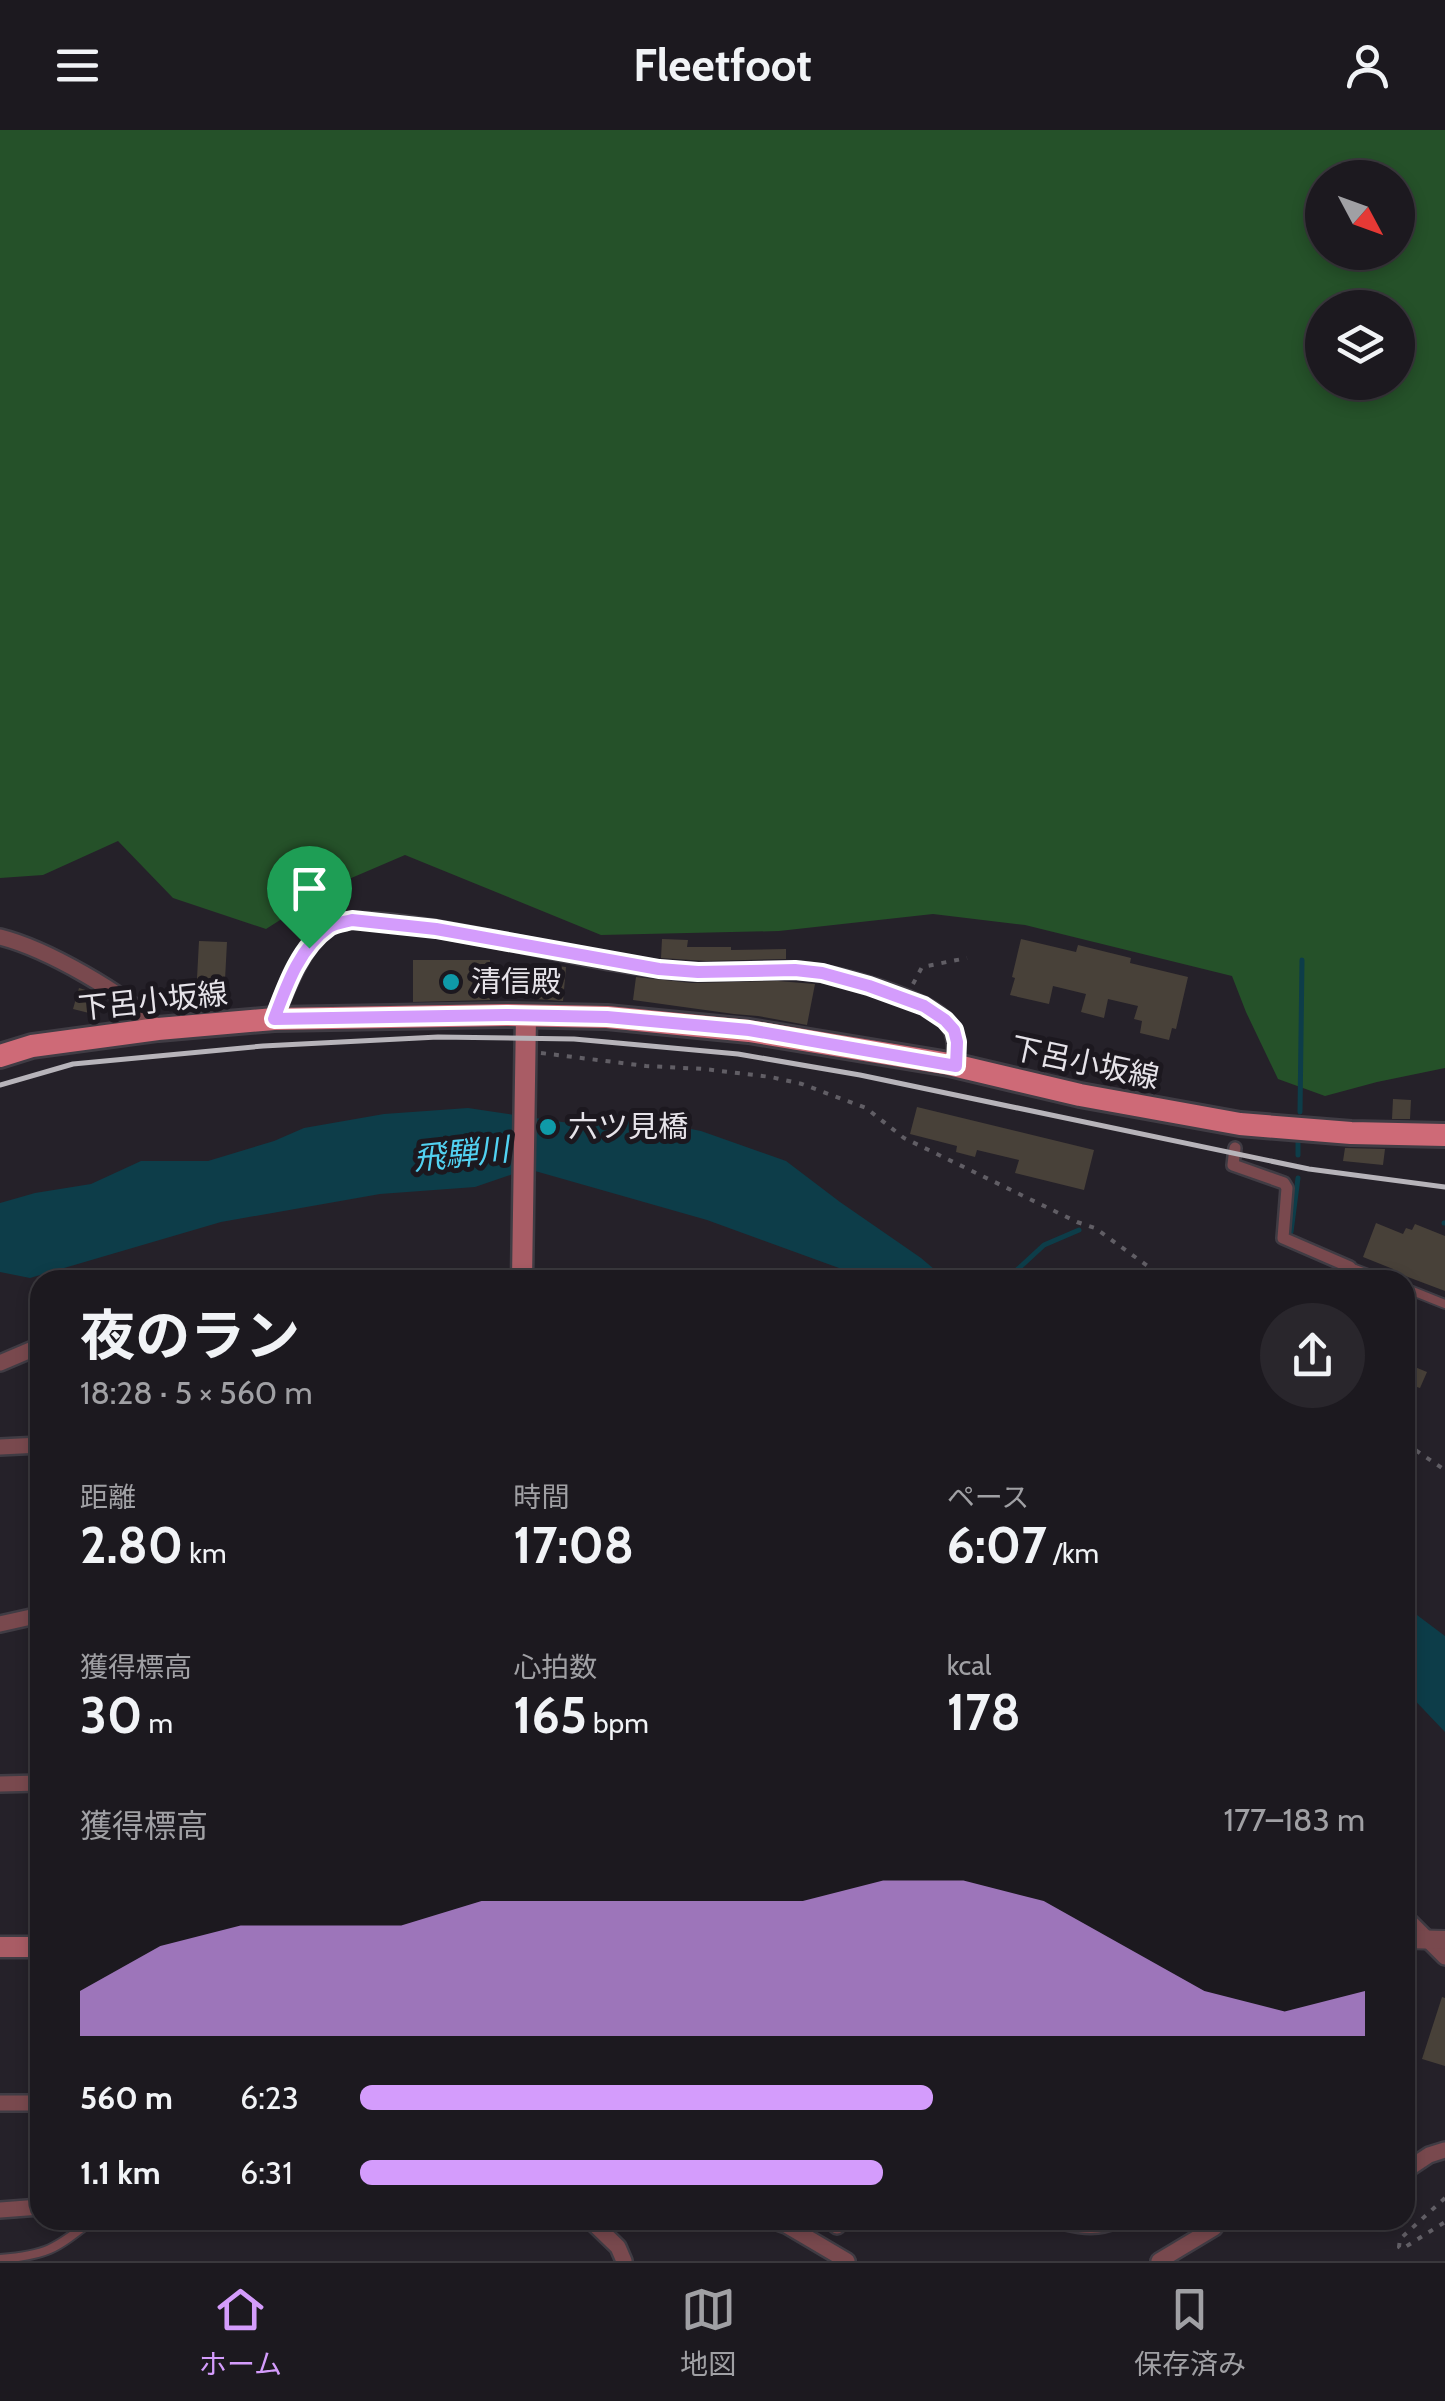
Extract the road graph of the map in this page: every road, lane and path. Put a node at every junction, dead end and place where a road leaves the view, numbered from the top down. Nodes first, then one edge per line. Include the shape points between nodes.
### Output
1 (0, 937) edge
2 (966, 958) dead end
3 (908, 1000) junction
4 (526, 1015) junction
5 (274, 1019) junction
6 (158, 1029) junction
7 (526, 1055) junction
8 (0, 1056) edge
9 (956, 1066) junction
10 (1445, 1134) edge
11 (1236, 1148) dead end
12 (1350, 1266) joint
13 (522, 1270) edge
14 (1153, 1270) edge
15 (1360, 1270) edge
16 (1415, 1292) edge
17 (1445, 1304) edge
18 (30, 1350) edge
19 (0, 1362) edge
20 (30, 1446) edge
21 (0, 1447) edge
22 (1415, 1449) edge
23 (1445, 1470) edge
24 (30, 1617) edge
25 (0, 1624) edge
26 (30, 1783) edge
27 (0, 1784) edge
28 (1415, 1924) edge
29 (1436, 1939) edge
30 (0, 1947) edge
31 (30, 1947) edge
32 (1445, 1956) edge
33 (30, 2102) edge
34 (0, 2103) edge
35 (1445, 2150) edge
36 (1415, 2164) edge
37 (1445, 2198) edge
38 (30, 2208) edge
39 (0, 2210) edge
40 (1445, 2222) edge
41 (1415, 2225) edge
42 (79, 2230) edge
43 (600, 2230) edge
44 (794, 2230) edge
45 (1211, 2230) edge
46 (1409, 2230) edge
47 (0, 2259) edge
48 (624, 2261) edge
49 (847, 2261) edge
50 (1159, 2261) edge

1 - 6 street via 97,981
2 - 3 path via 922,968
3 - 5 street via 822,973 659,969 352,920 330,925 309,948
3 - 9 street via 954,1030
4 - 5 main road, 下呂小坂線
4 - 7 main road
4 - 9 main road, 下呂小坂線 via 749,1030
5 - 6 main road, 下呂小坂線
6 - 8 main road, 下呂小坂線
7 - 13 main road
7 - 14 path via 802,1084 866,1108 904,1138 1095,1228
9 - 10 main road, 下呂小坂線 via 1240,1124
11 - 12 street via 1233,1165 1287,1188 1283,1238
12 - 15 lane
16 - 17 lane
18 - 19 street
20 - 21 street
22 - 23 path
24 - 25 street
26 - 27 street
28 - 29 street
29 - 32 street
30 - 31 main road
33 - 34 street
35 - 36 street
37 - 41 path
38 - 39 street
40 - 46 path via 1402,2249 1400,2239
42 - 47 lane via 56,2248
43 - 48 street
44 - 49 street
45 - 50 street

